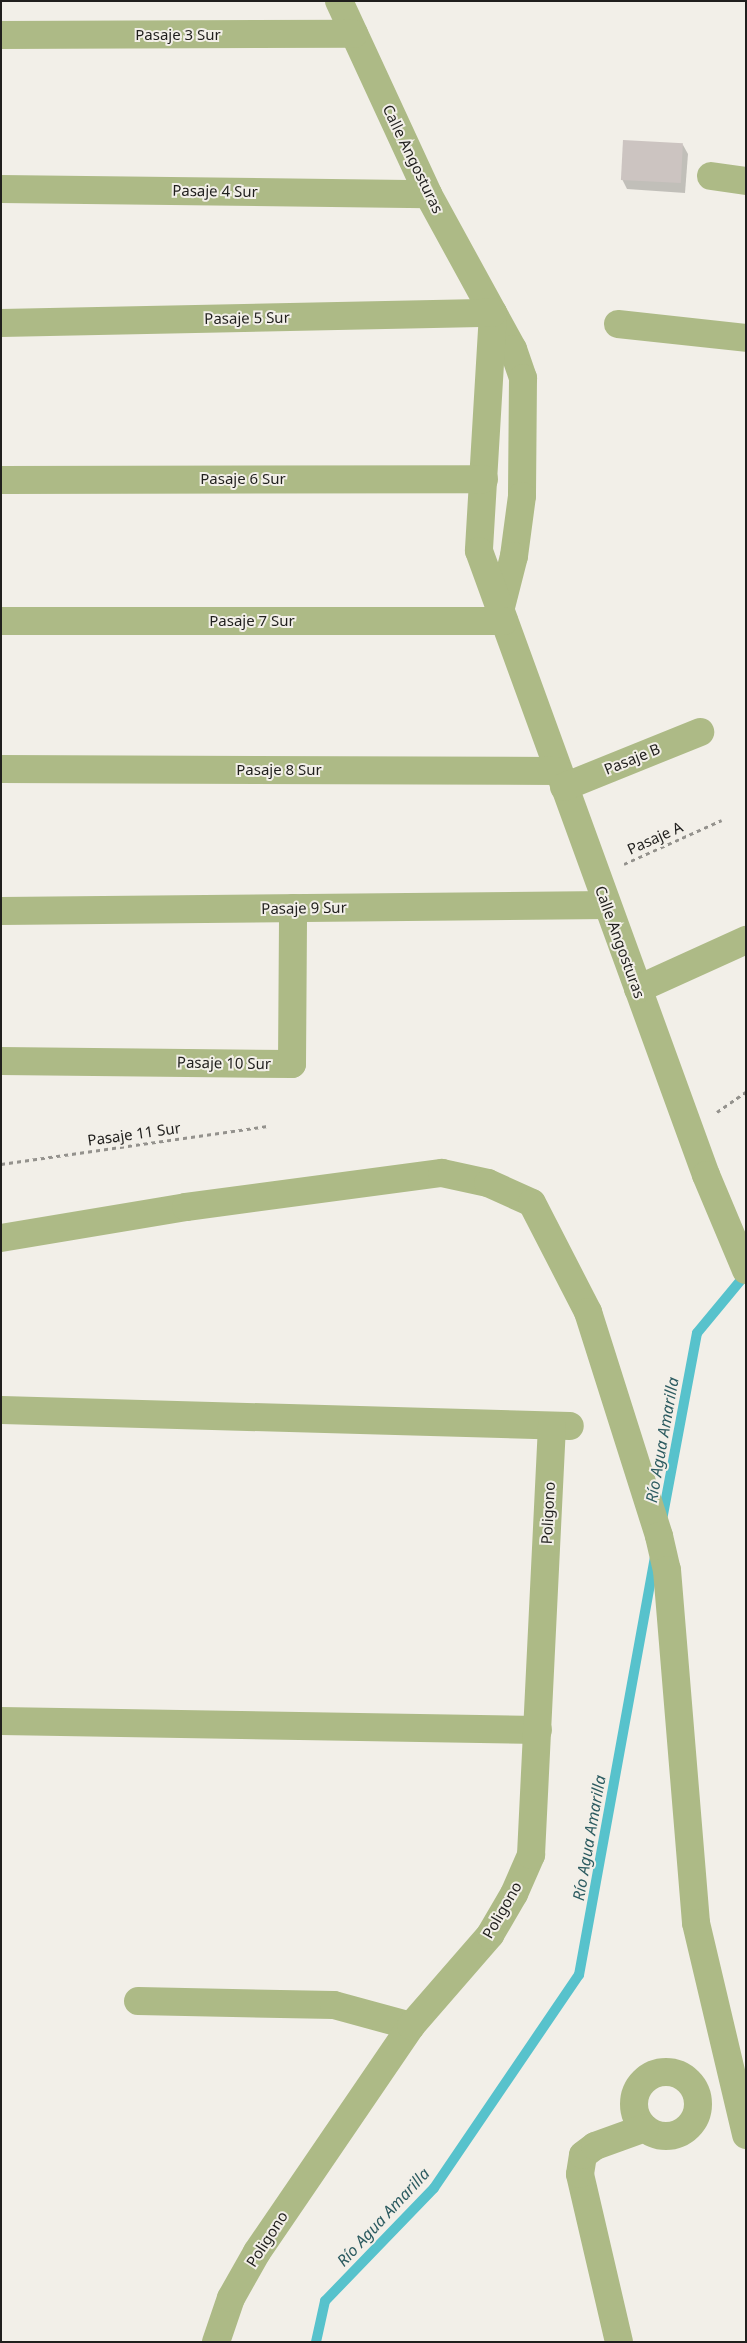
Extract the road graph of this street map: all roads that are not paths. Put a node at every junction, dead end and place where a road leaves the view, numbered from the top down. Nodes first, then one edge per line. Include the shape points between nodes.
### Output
1 (339, 1) edge
2 (354, 34) junction
3 (1, 35) edge
4 (711, 176) dead end
5 (746, 181) edge
6 (1, 189) edge
7 (428, 194) junction
8 (493, 314) junction
9 (1, 323) edge
10 (618, 324) dead end
11 (746, 338) edge
12 (484, 479) junction
13 (1, 480) edge
14 (502, 616) junction
15 (1, 621) edge
16 (700, 732) dead end
17 (1, 769) edge
18 (561, 779) junction
19 (607, 905) junction
20 (293, 908) junction
21 (1, 911) edge
22 (746, 940) edge
23 (638, 989) junction
24 (1, 1061) edge
25 (1, 1238) edge
26 (746, 1270) edge
27 (2, 1410) dead end
28 (1, 1721) edge
29 (538, 1730) junction
30 (138, 2001) dead end
31 (411, 2026) junction
32 (645, 2128) dead end
33 (746, 2135) edge
34 (216, 2342) edge
35 (619, 2342) edge

1 - 2 street, Calle Angosturas
2 - 3 street, Pasaje 3 Sur
2 - 7 street, Calle Angosturas
4 - 5 street
6 - 7 street, Pasaje 4 Sur
7 - 8 street, Calle Angosturas
8 - 9 street, Pasaje 5 Sur
8 - 12 street, Calle Angosturas
8 - 14 street, Calle Angosturas via 523,378 522,496
10 - 11 street
12 - 13 street, Pasaje 6 Sur
12 - 14 street, Calle Angosturas via 479,551
14 - 15 street, Pasaje 7 Sur
14 - 18 street, Calle Angosturas
16 - 18 street, Pasaje B
17 - 18 street, Pasaje 8 Sur
18 - 19 street, Calle Angosturas
19 - 20 street, Pasaje 9 Sur
19 - 23 street, Calle Angosturas
20 - 21 street, Pasaje 9 Sur
20 - 24 street, Pasaje 10 Sur via 292,1064
22 - 23 street
23 - 26 street, Calle Angosturas via 706,1175
25 - 33 street via 186,1207 442,1173 488,1182 532,1203 588,1312 667,1570 696,1923
27 - 29 street, Poligono via 561,1426
28 - 29 street
29 - 31 street, Poligono via 531,1856 490,1936
30 - 31 street via 334,2004
31 - 34 street, Poligono via 257,2252 231,2298
32 - 35 street via 595,2146 584,2155 580,2174

